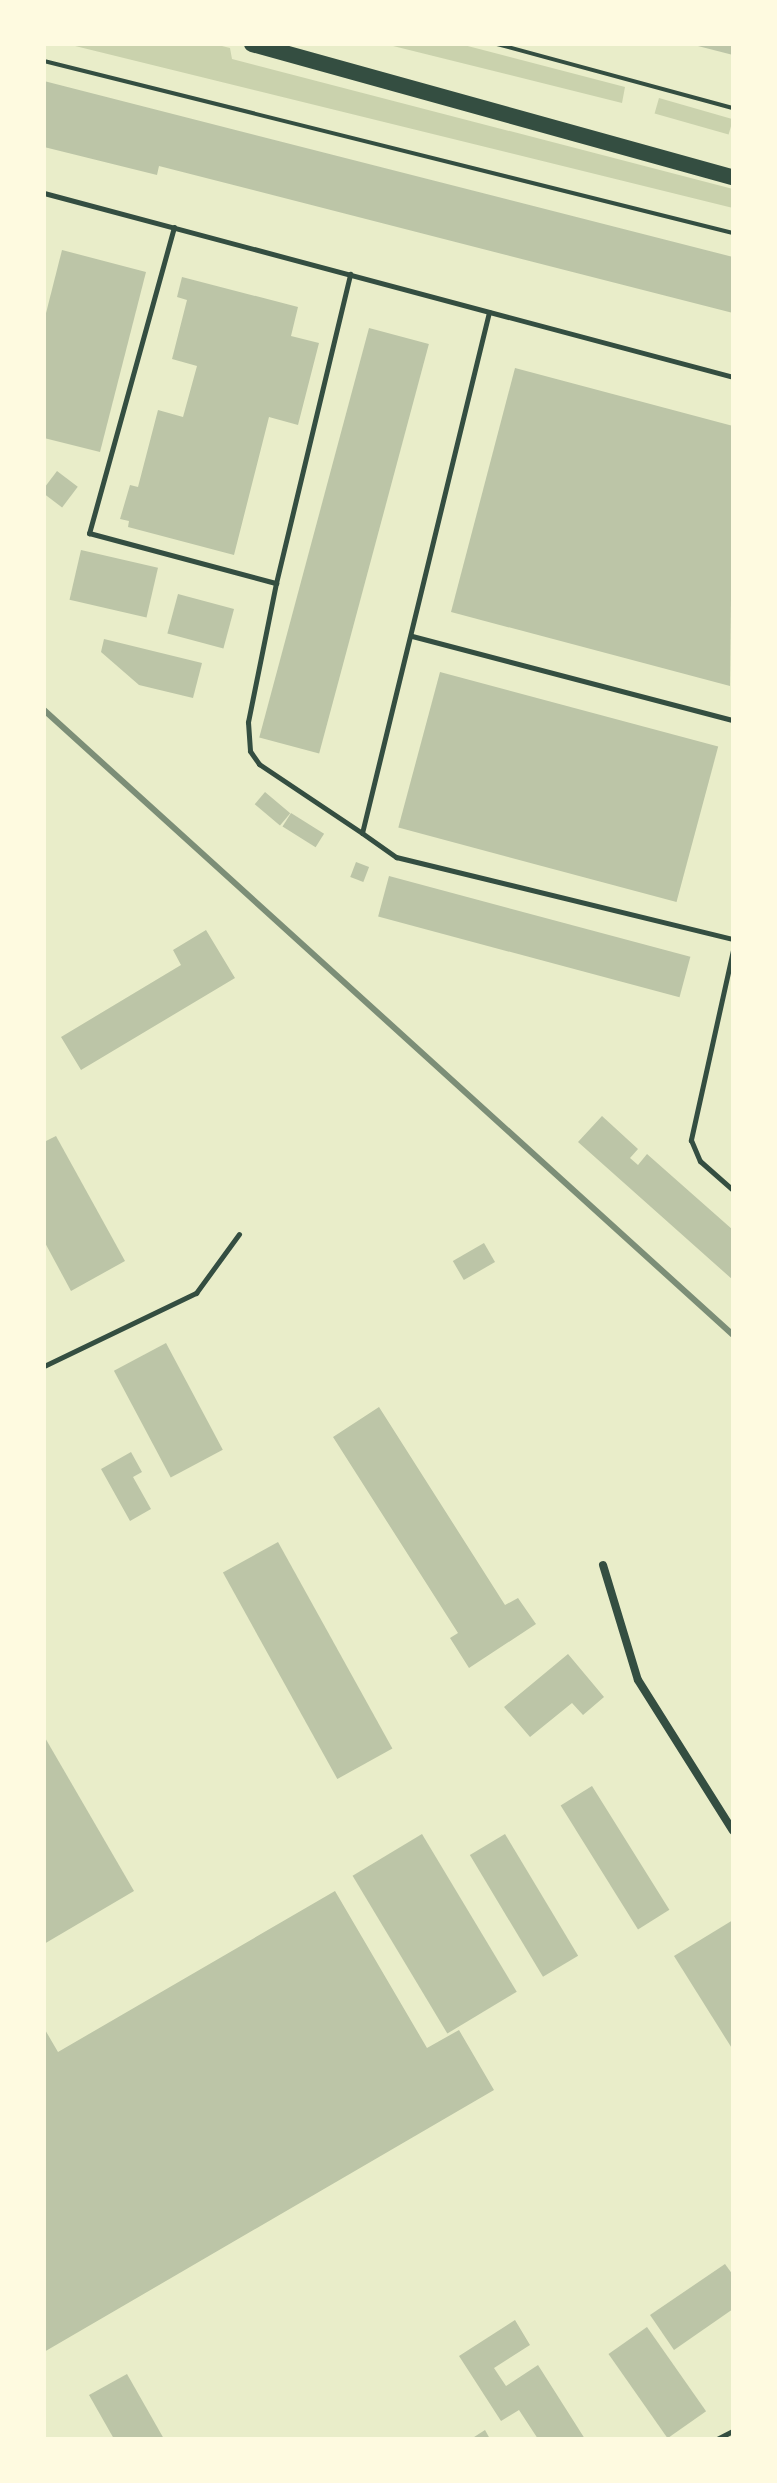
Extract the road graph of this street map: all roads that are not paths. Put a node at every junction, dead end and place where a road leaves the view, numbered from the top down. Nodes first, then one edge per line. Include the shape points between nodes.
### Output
1 (252, 44) edge
2 (733, 177) edge
3 (44, 193) edge
4 (174, 227) junction
5 (350, 274) junction
6 (489, 312) junction
7 (733, 377) edge
8 (276, 583) junction
9 (412, 636) junction
10 (733, 720) edge
11 (362, 833) junction
12 (733, 939) edge
13 (733, 950) edge
14 (733, 1190) edge
15 (239, 1234) dead end
16 (44, 1366) edge
17 (603, 1565) dead end
18 (733, 1831) edge
19 (733, 2431) edge
20 (717, 2439) edge

1 - 2 main road
3 - 4 lane
4 - 5 lane
4 - 8 lane via 89,533
5 - 6 lane
5 - 8 lane
6 - 7 lane
6 - 9 lane
8 - 11 lane via 248,722 250,751 259,764
9 - 10 lane
9 - 11 lane
11 - 12 lane via 396,857
13 - 14 lane via 691,1140 700,1161
15 - 16 lane via 196,1293
17 - 18 street via 638,1680
19 - 20 lane

